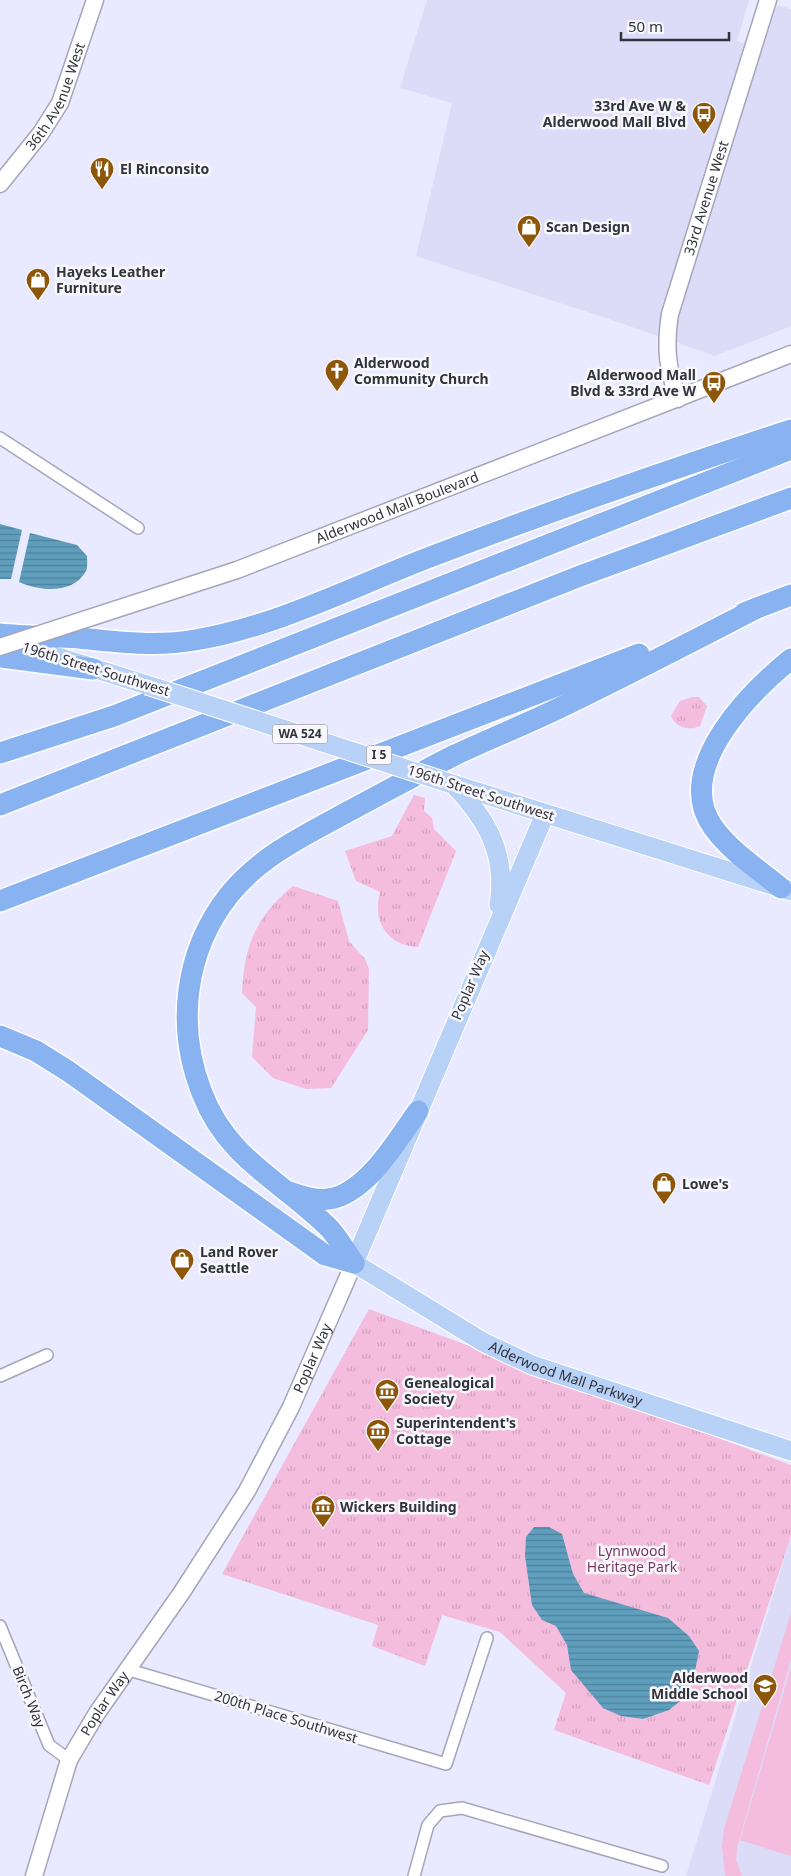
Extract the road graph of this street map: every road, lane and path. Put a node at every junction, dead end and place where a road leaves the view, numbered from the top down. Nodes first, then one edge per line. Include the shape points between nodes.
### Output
1 (94, 0) edge
2 (768, 0) edge
3 (0, 184) edge
4 (791, 354) edge
5 (678, 399) junction
6 (791, 430) edge
7 (0, 438) edge
8 (791, 449) edge
9 (791, 498) edge
10 (138, 528) dead end
11 (791, 595) edge
12 (757, 608) junction
13 (0, 634) edge
14 (0, 639) edge
15 (0, 647) edge
16 (0, 657) edge
17 (791, 659) edge
18 (93, 669) junction
19 (0, 753) edge
20 (452, 784) junction
21 (0, 805) edge
22 (544, 814) junction
23 (786, 890) edge
24 (0, 901) edge
25 (495, 926) junction
26 (0, 1036) edge
27 (418, 1111) junction
28 (282, 1189) junction
29 (354, 1263) junction
30 (47, 1355) dead end
31 (0, 1376) edge
32 (791, 1450) edge
33 (0, 1626) edge
34 (487, 1638) dead end
35 (126, 1669) junction
36 (69, 1760) junction
37 (662, 1866) dead end
38 (34, 1876) edge
39 (414, 1876) edge

1 - 3 main road, 36th Avenue West via 60,103 41,133
2 - 5 main road, 33rd Avenue West via 670,314 667,363
4 - 5 main road, Alderwood Mall Boulevard
5 - 15 main road, Alderwood Mall Boulevard, bridge via 237,570
6 - 13 highway via 437,554 229,633 158,644
7 - 10 street
8 - 19 highway via 114,716
9 - 21 highway via 580,576
11 - 12 highway, I 5
12 - 24 highway, I 5
12 - 28 highway via 552,711 455,755 321,827 279,850 249,873 230,894 213,919 196,955 188,990 187,1037 203,1096 220,1127 244,1158
14 - 18 main road, 196th Street Southwest / WA 524
16 - 18 highway
17 - 23 highway via 756,691 721,734 708,757 702,791 704,808 712,826 725,841
18 - 20 main road, 196th Street Southwest / WA 524, bridge
20 - 22 main road, 196th Street Southwest / WA 524
20 - 25 main road via 475,808 489,830 500,863 501,887
22 - 23 main road, 196th Street Southwest / WA 524
22 - 25 main road, Poplar Way
25 - 27 main road, Poplar Way
26 - 29 highway via 36,1051 68,1071 325,1255
27 - 28 highway via 394,1146 355,1189 319,1200
27 - 29 main road, Poplar Way
28 - 29 highway via 331,1230
29 - 32 main road, Alderwood Mall Parkway via 483,1342 532,1365
29 - 35 main road, Poplar Way via 291,1408 248,1491 182,1592
30 - 31 street
33 - 36 street, Birch Way via 49,1745
34 - 35 street, 200th Place Southwest via 446,1764
35 - 36 main road, Poplar Way
36 - 38 main road, Poplar Way
37 - 39 street via 462,1808 440,1810 428,1825

